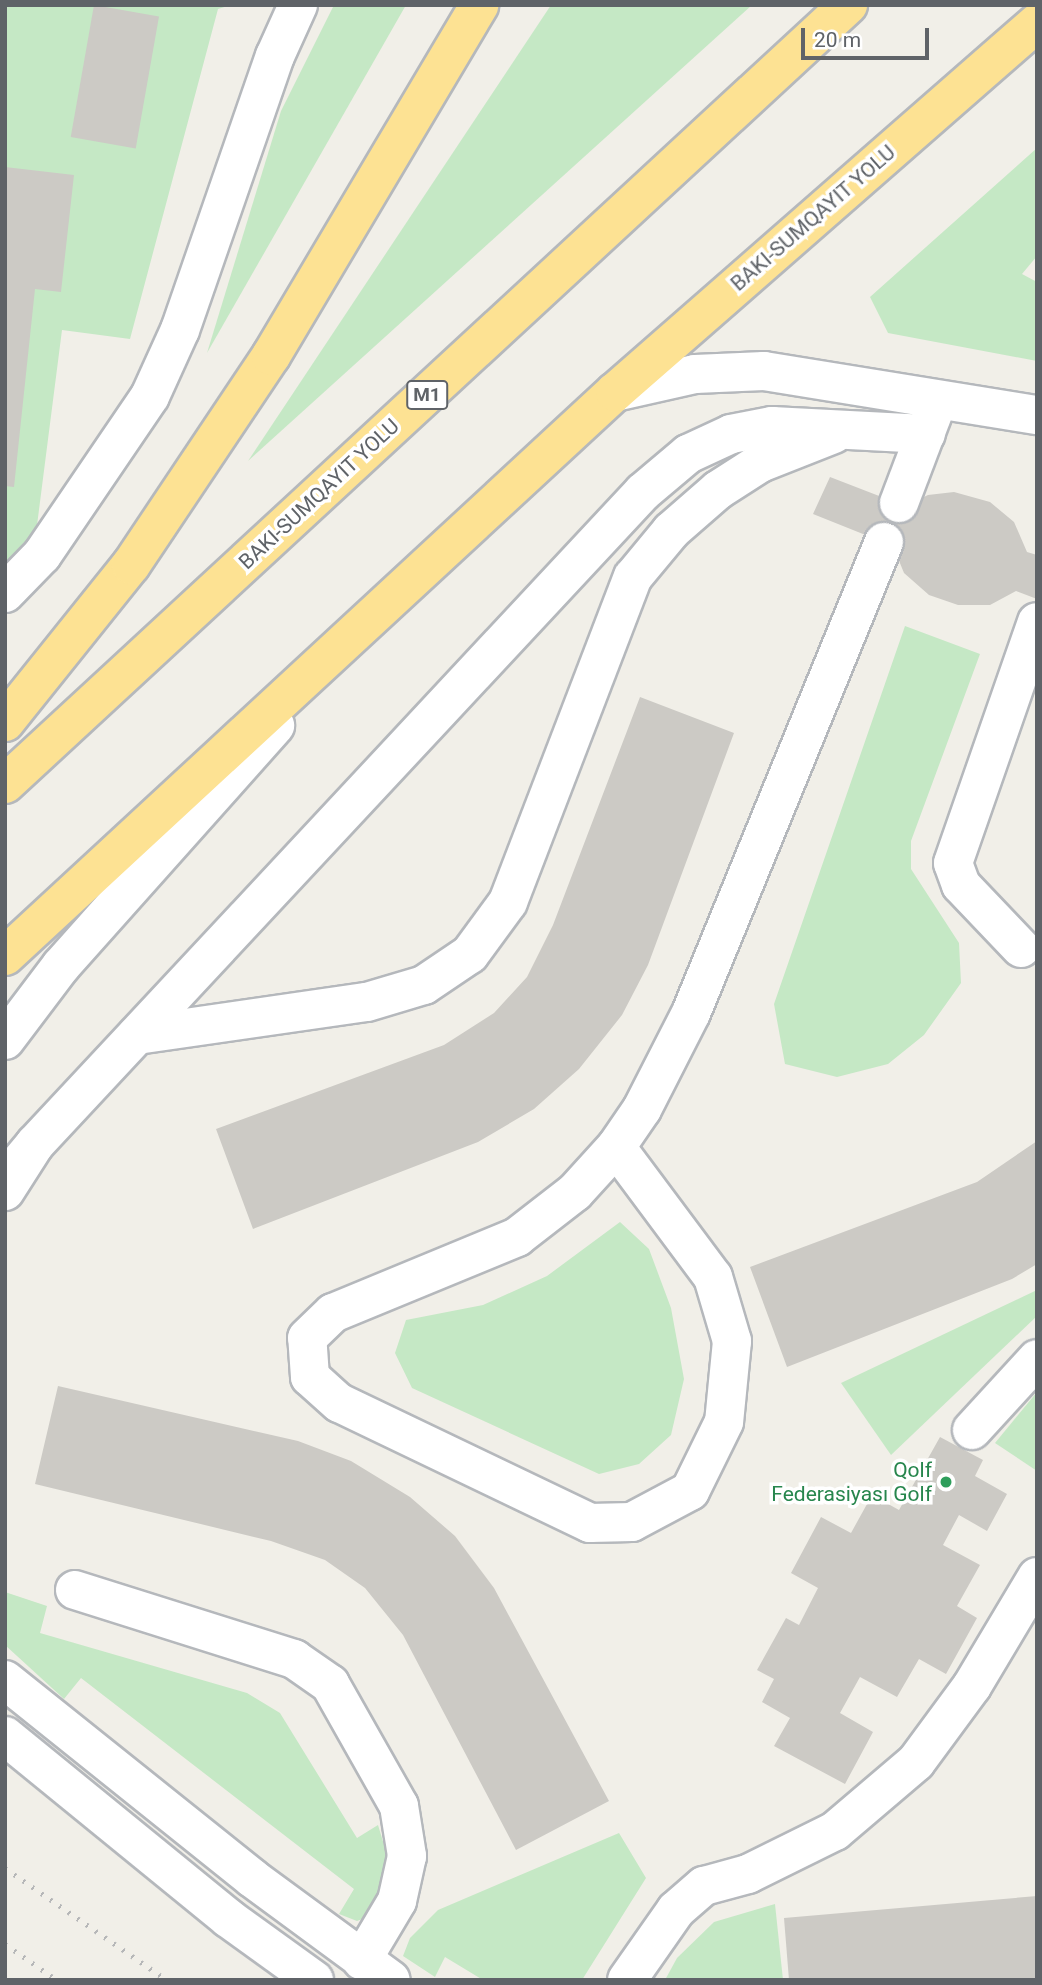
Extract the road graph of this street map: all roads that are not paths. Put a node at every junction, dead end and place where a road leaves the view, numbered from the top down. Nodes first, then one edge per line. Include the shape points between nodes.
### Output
1 (298, 5) edge
2 (479, 5) edge
3 (848, 5) edge
4 (1037, 23) edge
5 (615, 392) junction
6 (1037, 415) edge
7 (932, 416) junction
8 (845, 429) junction
9 (899, 503) dead end
10 (884, 542) dead end
11 (5, 593) edge
12 (375, 614) junction
13 (1037, 622) edge
14 (5, 722) edge
15 (5, 784) edge
16 (1021, 948) dead end
17 (5, 956) edge
18 (61, 966) junction
19 (5, 1021) edge
20 (137, 1035) junction
21 (5, 1040) edge
22 (35, 1143) junction
23 (616, 1147) junction
24 (5, 1180) edge
25 (5, 1191) edge
26 (1037, 1359) edge
27 (972, 1430) dead end
28 (1037, 1577) edge
29 (75, 1590) dead end
30 (5, 1680) edge
31 (5, 1736) edge
32 (376, 1970) edge
33 (314, 1980) edge
34 (627, 1980) edge

1 - 11 street via 275,56 180,330 150,396 42,555
2 - 14 highway via 263,368 131,565
3 - 15 highway, M1
4 - 5 highway
5 - 7 street via 695,374 764,371
5 - 12 highway
6 - 7 street
7 - 8 street
7 - 9 street
8 - 20 street via 772,426 731,434 688,454 643,492
8 - 20 street via 760,463 718,490 671,531 633,577 508,902 470,954 424,985 367,1002
10 - 23 street via 691,1013 642,1109
12 - 17 highway
12 - 18 street
13 - 16 street via 953,863 961,885
18 - 19 street
18 - 21 street
20 - 22 street
22 - 24 street
22 - 25 street
23 - 23 street via 575,1192 517,1237 333,1313 307,1338 310,1377 339,1403 590,1523 632,1522 690,1491 724,1422 732,1341 713,1277
26 - 27 street
28 - 34 street via 972,1686 915,1762 835,1831 748,1874 704,1886 676,1910
29 - 32 street via 293,1659 330,1684 399,1806 407,1856
30 - 32 street
31 - 33 street via 228,1918

